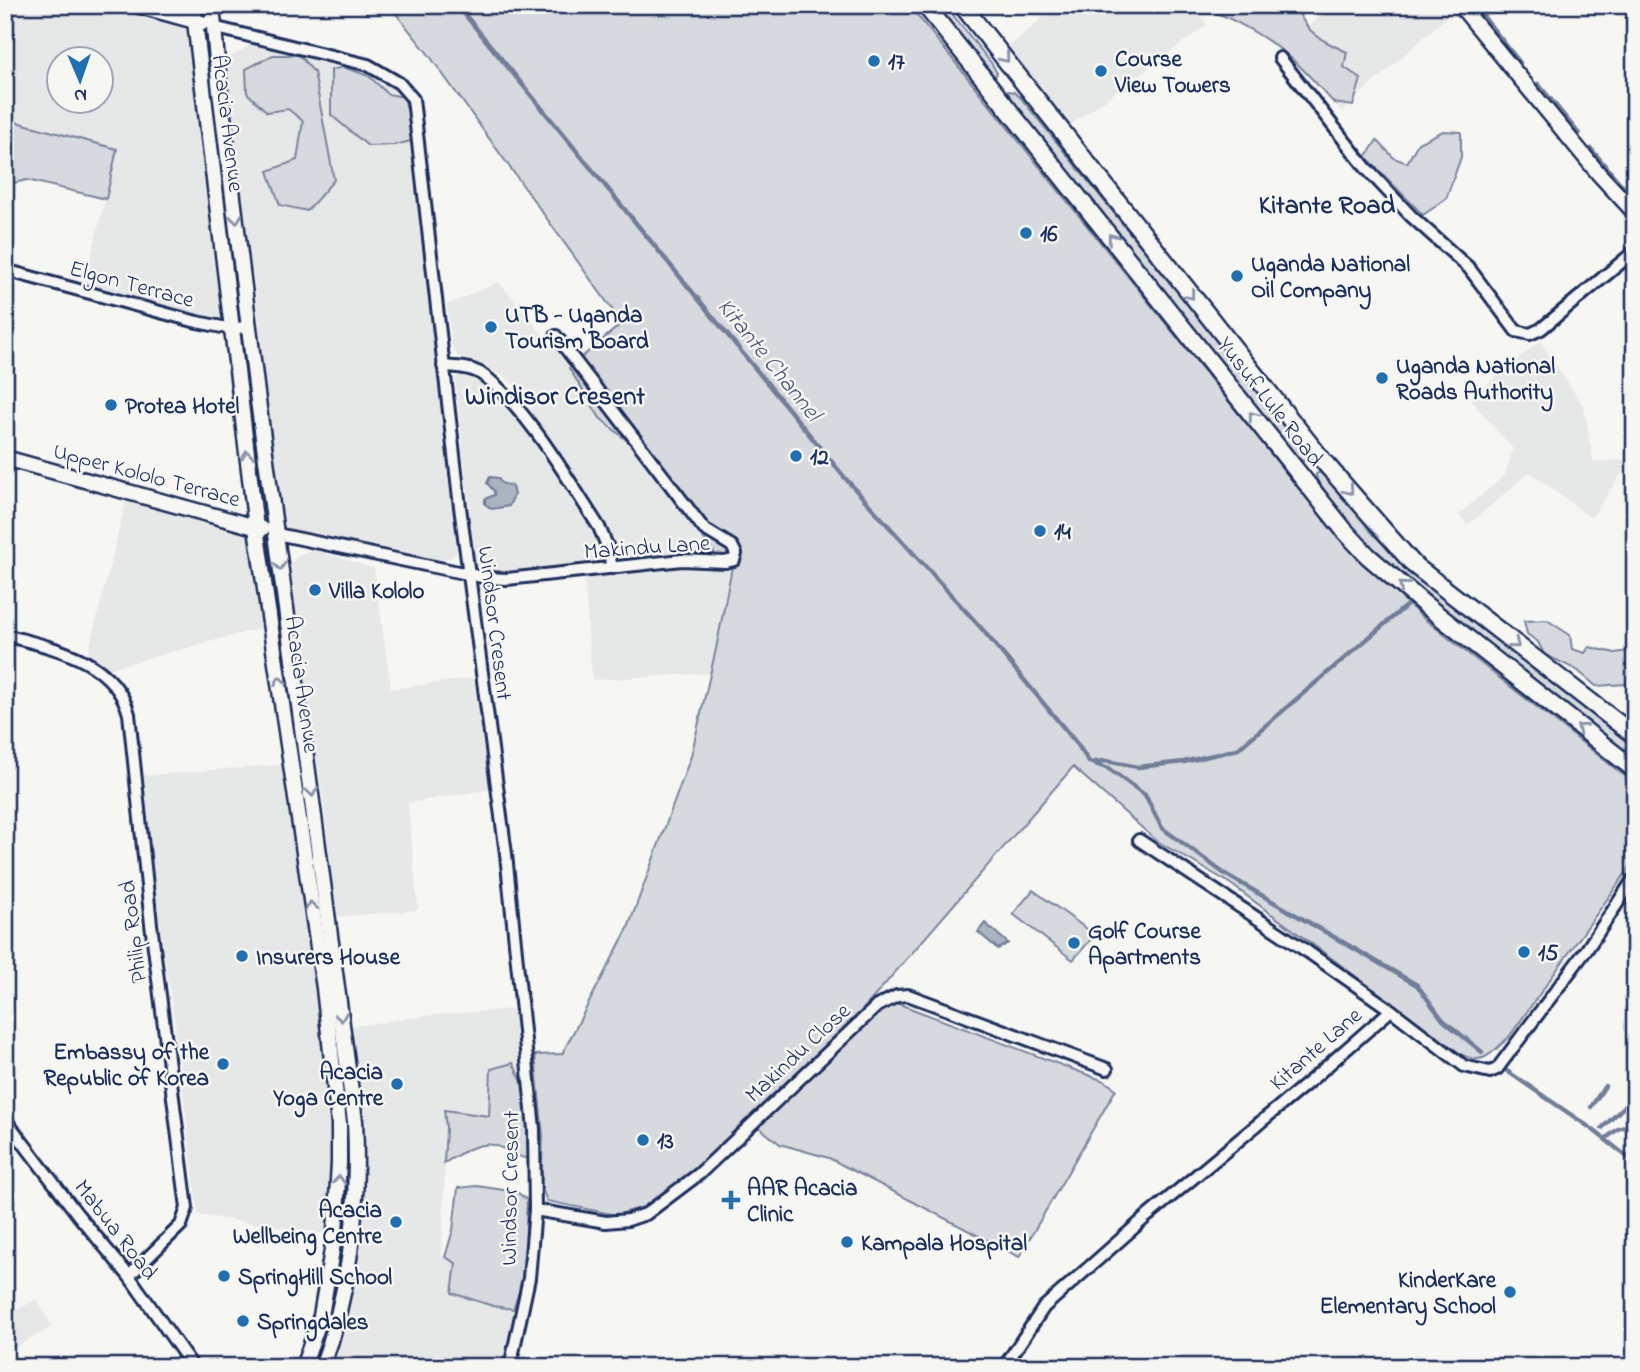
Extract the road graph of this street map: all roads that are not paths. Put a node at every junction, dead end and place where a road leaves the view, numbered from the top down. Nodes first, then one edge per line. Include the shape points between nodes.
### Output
1 (137, 5) edge
2 (193, 5) edge
3 (212, 5) edge
4 (925, 5) edge
5 (962, 5) edge
6 (1460, 5) edge
7 (194, 21) junction
8 (213, 27) junction
9 (1280, 58) dead end
10 (1635, 213) edge
11 (1635, 251) edge
12 (5, 270) edge
13 (250, 326) junction
14 (232, 329) junction
15 (556, 336) dead end
16 (443, 366) junction
17 (5, 458) edge
18 (1324, 461) junction
19 (1303, 478) junction
20 (256, 528) junction
21 (277, 534) junction
22 (612, 568) junction
23 (469, 574) junction
24 (5, 635) edge
25 (1635, 736) edge
26 (1635, 770) edge
27 (1139, 840) dead end
28 (1635, 877) edge
29 (1391, 1010) junction
30 (1107, 1069) dead end
31 (5, 1119) edge
32 (535, 1210) junction
33 (129, 1276) junction
34 (193, 1367) edge
35 (303, 1367) edge
36 (323, 1367) edge
37 (510, 1367) edge
38 (1004, 1367) edge

1 - 7 main road
2 - 7 main road, Acacia Avenue
3 - 8 main road, Acacia Avenue
19 -> 4 main road, Yusuf Lule Road
5 -> 18 main road, Yusuf Lule Road
6 - 10 main road
7 - 8 main road
7 - 14 main road, Acacia Avenue
8 -> 13 main road, Acacia Avenue
8 - 16 street, Windsor Cresent via 368,65 399,83 413,99
9 - 11 street via 1366,168 1469,268 1517,331 1530,334 1541,329
12 - 14 street, Elgon Terrace
13 - 14 street, Elgon Terrace
13 - 21 main road, Acacia Avenue
20 -> 14 main road, Acacia Avenue
15 - 22 street, Makindu Lane via 704,529 732,546 736,554 734,560 725,562 682,560
16 - 22 street via 480,373 513,404 599,527
16 - 23 street, Windsor Cresent
17 - 20 main road, Upper Kololo Terrace
18 - 19 main road
18 -> 25 main road, Yusuf Lule Road via 1414,565
26 -> 19 main road, Yusuf Lule Road via 1368,555
20 - 21 main road, Upper Kololo Terrace
35 -> 20 main road, Acacia Avenue via 321,1316 335,1232 339,1124 324,988
21 - 23 street, Makindu Lane
21 -> 36 main road, Acacia Avenue via 355,1121 354,1223 340,1308
22 - 23 street, Makindu Lane via 507,579
23 - 32 street, Windsor Cresent via 528,1055
24 - 33 street, Philip Road via 88,661 124,698 128,714 187,1208 181,1225
27 - 29 street
28 - 29 street, Kitante Lane via 1497,1069 1490,1072 1464,1066
29 - 38 street, Kitante Lane via 1044,1307
30 - 32 street, Makindu Close via 908,995 897,996 877,1006 699,1174 646,1214 606,1222
31 - 33 street, Mabua Road
32 - 37 street, Windsor Cresent via 529,1278
33 - 34 street, Mabua Road

